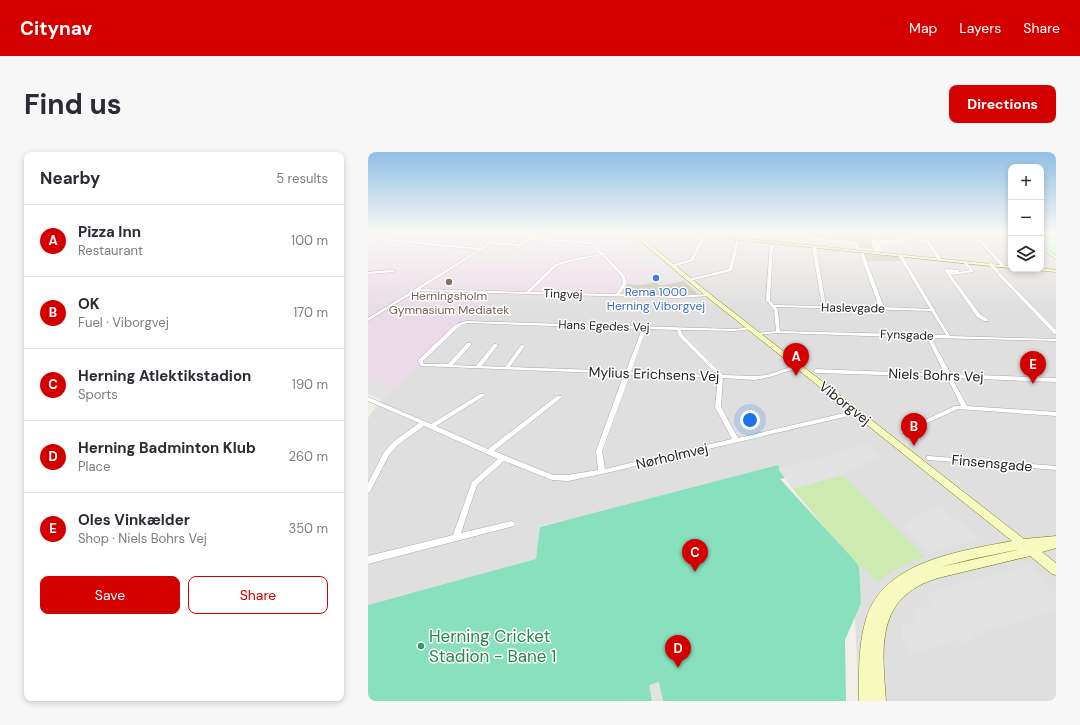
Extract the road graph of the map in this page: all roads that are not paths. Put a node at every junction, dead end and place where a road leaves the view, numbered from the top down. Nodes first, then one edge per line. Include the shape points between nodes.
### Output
1 (468, 258) edge
2 (584, 258) edge
3 (607, 258) edge
4 (663, 258) edge
5 (693, 258) edge
6 (734, 258) edge
7 (771, 258) edge
8 (816, 258) edge
9 (863, 258) edge
10 (902, 258) edge
11 (926, 258) edge
12 (996, 258) edge
13 (939, 259) joint
14 (965, 262) junction
15 (990, 264) junction
16 (673, 266) junction
17 (1004, 266) junction
18 (1008, 266) edge
19 (1044, 270) edge
20 (394, 271) dead end
21 (1056, 271) edge
22 (368, 273) edge
23 (690, 280) junction
24 (417, 290) junction
25 (527, 293) junction
26 (708, 295) junction
27 (617, 296) junction
28 (773, 306) junction
29 (824, 307) junction
30 (882, 308) junction
31 (934, 310) junction
32 (368, 320) edge
33 (986, 320) dead end
34 (458, 325) joint
35 (644, 328) junction
36 (750, 328) junction
37 (679, 329) junction
38 (778, 332) junction
39 (1056, 333) edge
40 (758, 334) junction
41 (928, 336) junction
42 (949, 336) junction
43 (1056, 340) edge
44 (469, 344) dead end
45 (496, 345) dead end
46 (524, 346) dead end
47 (449, 366) junction
48 (799, 366) junction
49 (478, 367) junction
50 (507, 368) junction
51 (816, 370) dead end
52 (628, 373) junction
53 (948, 375) junction
54 (721, 376) junction
55 (1056, 380) edge
56 (482, 395) dead end
57 (559, 397) dead end
58 (368, 399) edge
59 (965, 407) junction
60 (857, 412) junction
61 (1056, 414) edge
62 (423, 423) junction
63 (431, 427) junction
64 (903, 432) dead end
65 (736, 440) junction
66 (489, 452) junction
67 (503, 458) junction
68 (929, 458) dead end
69 (1056, 468) edge
70 (602, 472) junction
71 (368, 490) edge
72 (510, 524) dead end
73 (456, 538) junction
74 (1056, 540) edge
75 (1022, 543) junction
76 (1056, 544) edge
77 (1032, 551) junction
78 (368, 560) edge
79 (1056, 570) edge
80 (866, 701) edge
81 (879, 701) edge

1 - 24 street
2 - 25 street via 556,265
3 - 27 street via 626,280
4 - 16 street, Viborgvej
5 - 16 street
6 - 23 street via 731,270
7 - 28 street via 768,300
8 - 29 street
9 - 30 street
10 - 31 street
11 - 13 street
12 - 17 street
13 - 14 street
14 - 15 street
14 - 33 street via 972,271 949,274 979,316
15 - 17 street
15 - 39 street
16 - 23 street, Viborgvej
17 - 18 street
19 - 21 street
20 - 22 street
23 - 26 street, Viborgvej
24 - 25 street, Tingvej
24 - 32 street
25 - 27 street, Tingvej
26 - 27 street, Tingvej via 677,298
26 - 36 street, Viborgvej
28 - 29 street, Haslevgade
28 - 38 street via 776,310
29 - 30 street, Haslevgade
30 - 31 street, Haslevgade
31 - 42 street
34 - 35 street, Hans Egedes Vej via 466,322
34 - 47 street, Mylius Erichsens Vej via 420,361 423,365
35 - 37 street, Hans Egedes Vej
35 - 52 street
36 - 37 street, Hans Egedes Vej
36 - 40 street, Viborgvej
37 - 54 street via 680,334
38 - 40 street, Fynsgade
38 - 41 street, Fynsgade
40 - 48 street, Viborgvej
41 - 42 street, Fynsgade
41 - 53 street
42 - 43 street, Fynsgade
44 - 47 street
45 - 49 street
46 - 50 street
47 - 49 street, Mylius Erichsens Vej
48 - 54 street, Mylius Erichsens Vej via 755,378
48 - 60 street, Viborgvej
49 - 50 street, Mylius Erichsens Vej
50 - 52 street, Mylius Erichsens Vej
51 - 53 street, Niels Bohrs Vej
52 - 54 street, Mylius Erichsens Vej
52 - 70 street via 599,451
53 - 55 street, Niels Bohrs Vej
53 - 59 street
54 - 65 street via 718,407
56 - 63 street
57 - 66 street
58 - 62 street, Nørholmvej
59 - 61 street
59 - 64 street via 957,407
60 - 65 street, Nørholmvej
60 - 75 street, Viborgvej
62 - 63 street, Nørholmvej
62 - 71 street via 396,443 386,454
63 - 66 street, Nørholmvej
65 - 70 street, Nørholmvej
66 - 67 street, Nørholmvej
67 - 70 street, Nørholmvej via 552,477 568,478
67 - 73 street via 474,484
68 - 69 street, Finsensgade
72 - 73 street
73 - 78 street
74 - 75 street
75 - 77 street, Viborgvej
75 - 80 street via 963,556 918,570 901,579 889,590 871,620 866,639
76 - 77 street
77 - 79 street, Viborgvej
77 - 81 street via 932,575 906,588 895,598 883,620 877,642

